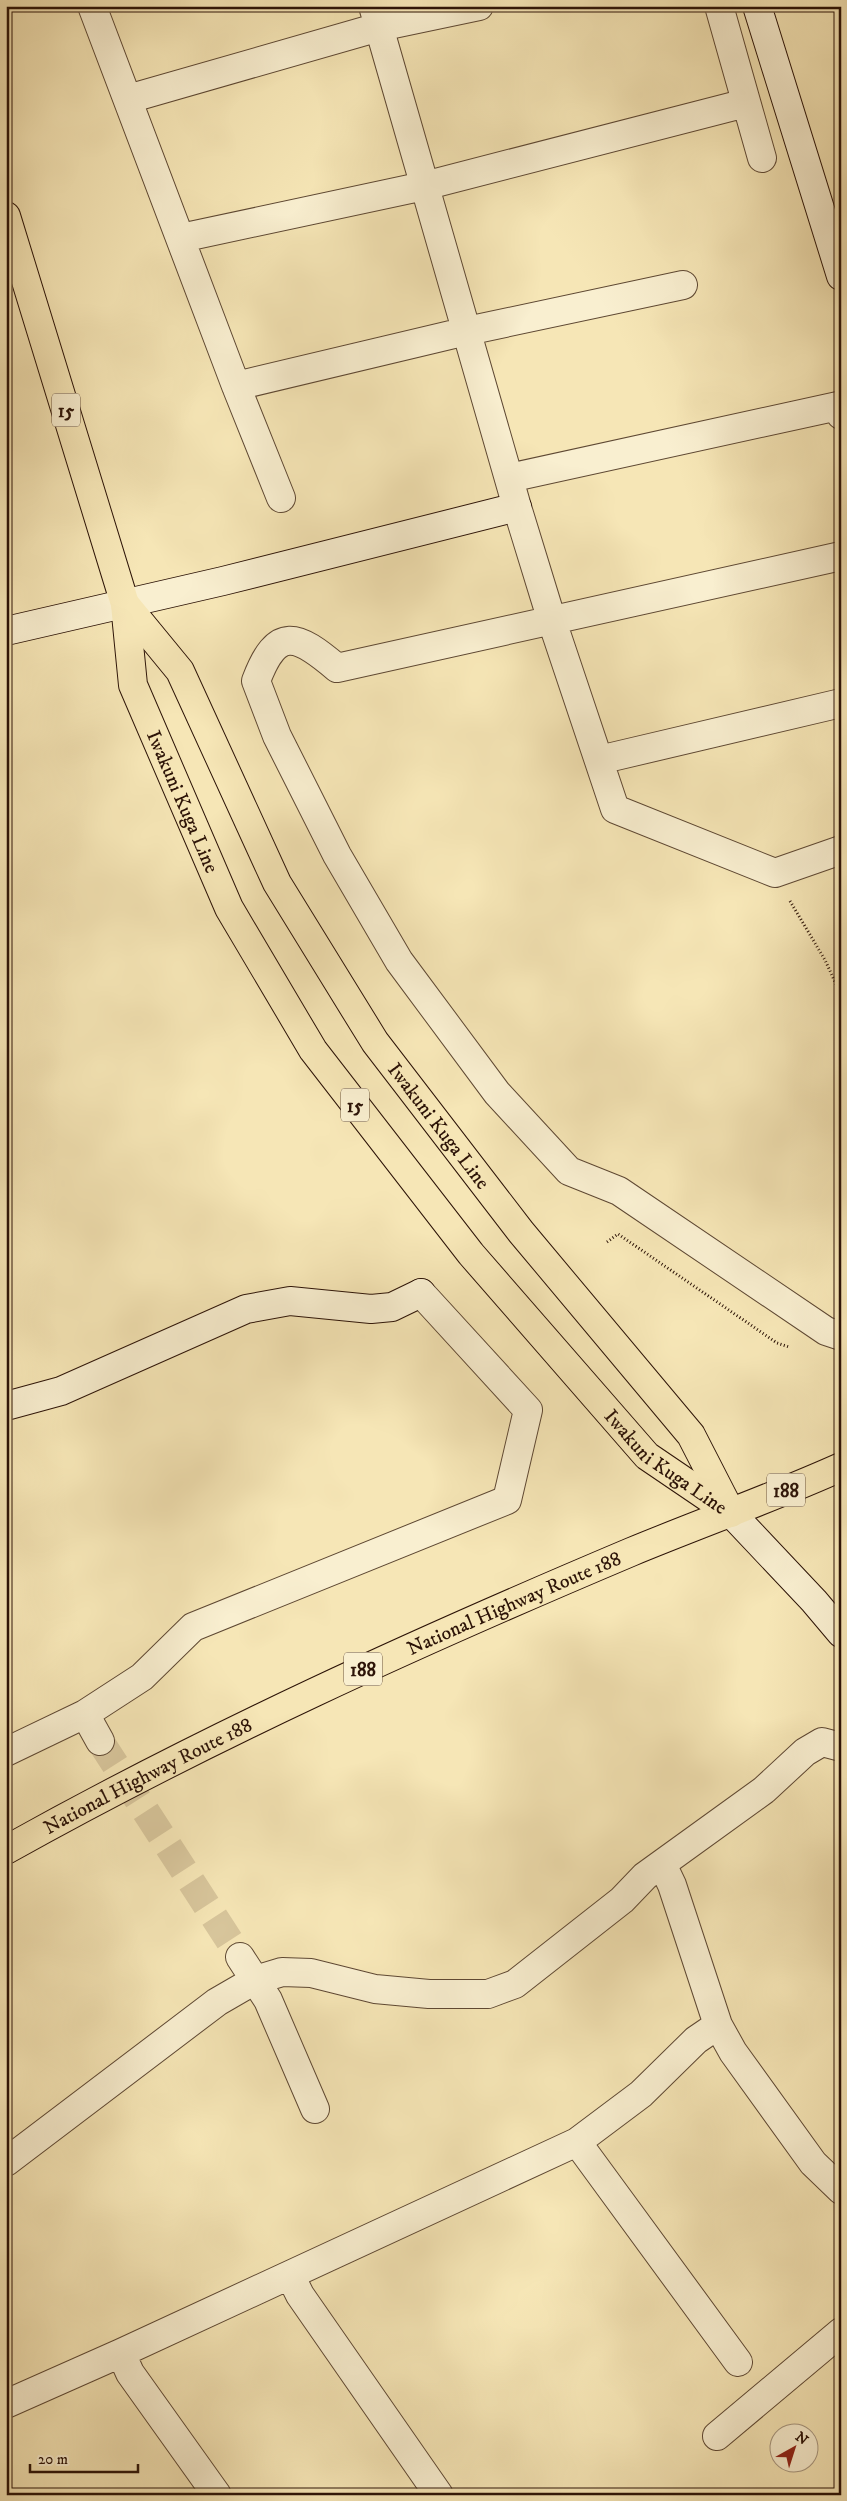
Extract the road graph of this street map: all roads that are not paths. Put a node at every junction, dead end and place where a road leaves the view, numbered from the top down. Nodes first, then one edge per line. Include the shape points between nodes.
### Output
1 (92, 6) edge
2 (479, 6) edge
3 (719, 6) edge
4 (757, 6) edge
5 (376, 17) edge
6 (128, 99) junction
7 (746, 103) junction
8 (762, 158) dead end
9 (424, 186) junction
10 (6, 216) edge
11 (182, 238) junction
12 (841, 276) edge
13 (683, 285) dead end
14 (467, 331) junction
15 (236, 386) junction
16 (841, 414) edge
17 (509, 478) junction
18 (281, 498) dead end
19 (518, 508) junction
20 (841, 556) edge
21 (125, 604) junction
22 (552, 621) junction
23 (6, 631) edge
24 (841, 704) edge
25 (599, 760) junction
26 (841, 850) edge
27 (841, 1336) edge
28 (6, 1406) edge
29 (841, 1467) edge
30 (731, 1513) junction
31 (841, 1633) edge
32 (86, 1714) junction
33 (100, 1741) tunnel mouth
34 (841, 1747) edge
35 (6, 1752) edge
36 (6, 1850) edge
37 (662, 1864) junction
38 (240, 1957) tunnel mouth
39 (255, 1980) junction
40 (718, 2025) junction
41 (314, 2109) dead end
42 (577, 2142) junction
43 (6, 2162) edge
44 (841, 2190) edge
45 (290, 2275) junction
46 (841, 2332) edge
47 (121, 2353) junction
48 (738, 2362) dead end
49 (6, 2404) edge
50 (717, 2436) dead end
51 (217, 2495) edge
52 (439, 2495) edge

1 - 6 street
2 - 5 street
3 - 7 street
4 - 12 street
5 - 6 street
5 - 9 street
6 - 11 street
7 - 8 street
7 - 9 street
9 - 11 street
9 - 14 street
10 - 21 main road, Iwakuni Kuga Line / 15
11 - 15 street
13 - 14 street
14 - 15 street
14 - 17 street
15 - 18 street
16 - 17 street via 838,406
17 - 19 street
19 - 21 street
19 - 22 street
20 - 22 street
21 - 23 street
21 - 30 main road, Iwakuni Kuga Line / 15 via 180,671 277,884 374,1042 521,1232 692,1435
21 - 30 main road, Iwakuni Kuga Line / 15 via 133,685 229,908 314,1050 470,1254 647,1456
22 - 25 street
22 - 27 street via 337,668 316,650 296,641 283,641 264,660 256,681 281,744 337,855 384,936 497,1093 569,1171 619,1191 826,1331
24 - 25 street
25 - 26 street via 615,809 775,873
28 - 32 street via 61,1391 246,1309 290,1301 392,1308 421,1293 528,1410 507,1500 193,1627 142,1678
29 - 30 main road, National Highway Route 188 / 188
30 - 31 street
30 - 36 main road, National Highway Route 188 / 188 via 633,1551 278,1708
32 - 33 street
32 - 35 street
34 - 37 street via 822,1742 805,1752 764,1790
37 - 39 street via 622,1900 515,1984 488,1994 429,1994 375,1989 311,1973 282,1972
37 - 40 street via 672,1885
38 - 39 street
39 - 41 street via 268,2000
39 - 43 street via 217,2002
40 - 42 street via 696,2040 641,2094
40 - 44 street via 733,2052 813,2164
42 - 45 street
42 - 48 street
45 - 47 street
45 - 52 street via 300,2295
46 - 50 street
47 - 49 street
47 - 51 street via 130,2373

